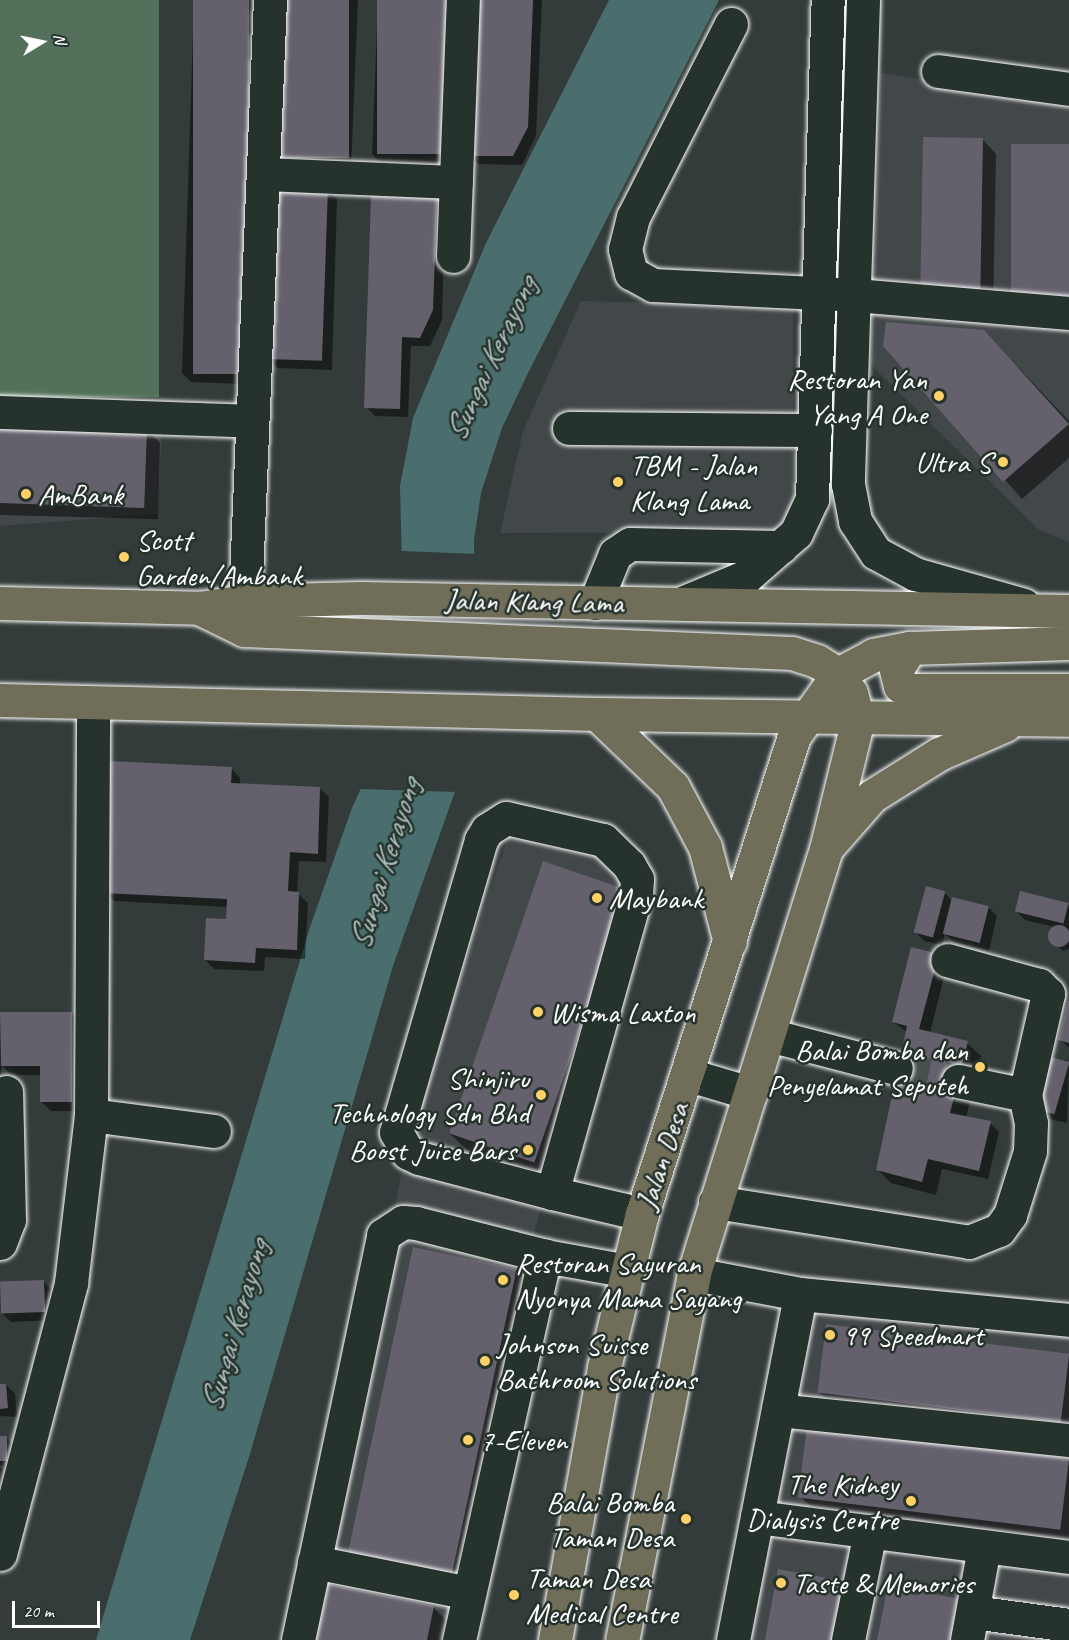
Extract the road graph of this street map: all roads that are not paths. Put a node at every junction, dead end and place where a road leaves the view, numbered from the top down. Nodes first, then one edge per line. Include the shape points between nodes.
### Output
1 (270, 0) edge
2 (463, 0) edge
3 (828, 0) edge
4 (863, 0) edge
5 (731, 24) dead end
6 (938, 72) dead end
7 (1069, 89) edge
8 (263, 174) junction
9 (456, 182) junction
10 (453, 256) dead end
11 (819, 294) junction
12 (855, 295) junction
13 (1069, 313) edge
14 (0, 412) edge
15 (252, 422) junction
16 (569, 428) dead end
17 (815, 430) junction
18 (781, 547) junction
19 (245, 601) junction
20 (0, 603) edge
21 (595, 603) junction
22 (682, 603) junction
23 (199, 608) junction
24 (1055, 610) edge
25 (1069, 643) edge
26 (910, 648) junction
27 (838, 675) junction
28 (1069, 690) edge
29 (0, 700) edge
30 (93, 703) junction
31 (597, 714) junction
32 (804, 718) junction
33 (858, 719) junction
34 (1069, 720) edge
35 (1014, 721) junction
36 (826, 849) junction
37 (730, 942) junction
38 (947, 960) dead end
39 (769, 1035) junction
40 (896, 1068) tunnel mouth
41 (689, 1074) junction
42 (958, 1081) tunnel mouth
43 (6, 1092) dead end
44 (750, 1094) junction
45 (1025, 1095) junction
46 (91, 1114) junction
47 (214, 1131) dead end
48 (552, 1193) junction
49 (715, 1202) junction
50 (642, 1214) junction
51 (0, 1243) edge
52 (545, 1256) junction
53 (628, 1271) junction
54 (694, 1274) junction
55 (800, 1294) junction
56 (1069, 1320) edge
57 (778, 1410) junction
58 (1069, 1440) edge
59 (757, 1517) junction
60 (870, 1532) junction
61 (984, 1547) junction
62 (0, 1554) edge
63 (1069, 1557) edge
64 (314, 1562) junction
65 (469, 1593) junction
66 (1069, 1625) edge
67 (970, 1626) edge
68 (298, 1640) edge
69 (459, 1640) edge
70 (555, 1640) edge
71 (622, 1640) edge
72 (733, 1640) edge
73 (848, 1640) edge

1 - 8 street
2 - 9 street
3 - 11 street
4 - 12 street
5 - 11 street via 633,217 625,262 641,282 653,285
6 - 7 street
8 - 9 street
8 - 15 street
9 - 10 street
11 - 12 street
11 - 17 street
12 - 13 street
12 - 24 street via 848,484 855,521 876,553 915,574
14 - 15 street
15 - 19 street
16 - 17 street
17 - 18 street via 812,499 796,533
18 - 21 street via 630,544 615,554
18 - 22 street via 747,576
19 - 21 main road, Jalan Klang Lama via 361,598
19 - 23 main road, Jalan Klang Lama
20 - 23 main road, Jalan Klang Lama
21 - 22 main road, Jalan Klang Lama
22 - 24 main road, Jalan Klang Lama
23 - 27 main road via 244,630 792,653 817,661
25 - 26 main road
26 - 27 main road via 873,655
26 - 28 main road via 896,670 900,686 909,690
27 - 32 main road, Jalan Desa
27 - 33 main road via 851,693
29 - 30 main road
30 - 31 main road
30 - 46 street
31 - 32 main road
31 - 37 main road via 673,787 705,847
32 - 33 main road
32 - 37 main road, Jalan Desa via 782,772
33 - 35 main road
33 - 36 main road
34 - 35 main road
35 - 36 main road via 939,754 872,796
36 - 39 main road
37 - 41 main road, Jalan Desa
38 - 45 street via 1044,988 1048,1001
39 - 40 street
39 - 44 main road
41 - 44 street
41 - 50 main road, Jalan Desa
42 - 45 street
43 - 51 street via 9,1220
44 - 49 main road
45 - 49 street via 1031,1123 1030,1151 1010,1215 999,1230 969,1242
46 - 47 street
46 - 62 street via 71,1283
48 - 48 street via 636,894 636,879 629,865 603,840 506,818 487,830 481,840 396,1132 408,1153 419,1158
48 - 50 street
49 - 54 main road
50 - 53 main road, Jalan Desa
52 - 53 street
52 - 64 street via 416,1223 403,1222 383,1235
52 - 65 street
53 - 70 main road, Jalan Desa via 604,1367
54 - 55 street
54 - 71 main road
55 - 56 street
55 - 57 street
57 - 58 street
57 - 59 street
59 - 60 street
59 - 72 street
60 - 61 street
60 - 73 street
61 - 63 street
61 - 67 street
64 - 65 street
64 - 68 street
65 - 69 street
66 - 67 street

